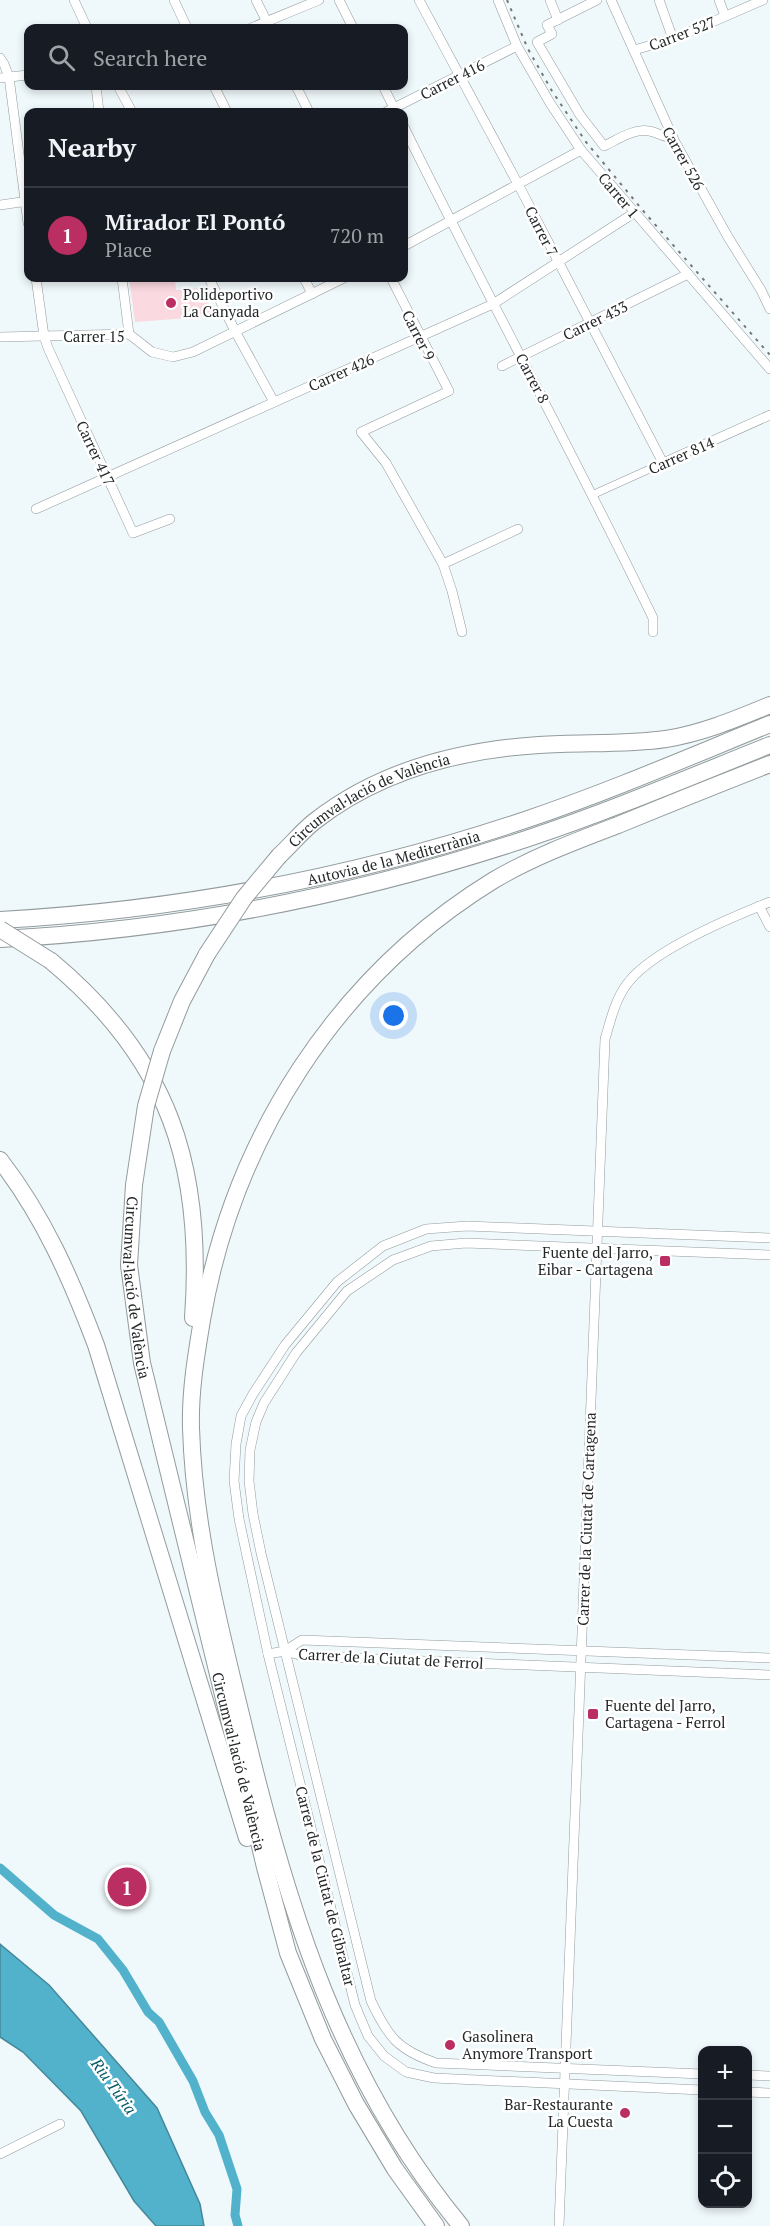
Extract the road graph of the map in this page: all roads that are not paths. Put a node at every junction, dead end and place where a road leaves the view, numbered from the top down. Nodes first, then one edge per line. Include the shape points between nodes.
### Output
1 (74, 0) edge
2 (174, 0) edge
3 (256, 0) edge
4 (319, 0) edge
5 (339, 0) edge
6 (419, 0) edge
7 (498, 0) edge
8 (550, 0) edge
9 (597, 0) edge
10 (611, 0) edge
11 (659, 0) edge
12 (719, 0) edge
13 (763, 0) edge
14 (725, 16) junction
15 (558, 20) junction
16 (85, 24) edge
17 (185, 24) edge
18 (268, 24) edge
19 (270, 24) edge
20 (351, 24) edge
21 (673, 39) junction
22 (517, 46) junction
23 (634, 50) junction
24 (0, 58) edge
25 (459, 75) junction
26 (24, 76) edge
27 (4, 78) edge
28 (96, 90) edge
29 (120, 90) edge
30 (216, 90) edge
31 (298, 90) edge
32 (384, 90) edge
33 (99, 108) edge
34 (130, 108) edge
35 (224, 108) edge
36 (307, 108) edge
37 (391, 108) edge
38 (398, 108) edge
39 (408, 135) edge
40 (672, 137) junction
41 (581, 150) junction
42 (518, 184) junction
43 (24, 186) edge
44 (24, 202) edge
45 (0, 205) edge
46 (634, 213) junction
47 (449, 220) junction
48 (408, 244) edge
49 (558, 264) junction
50 (688, 274) junction
51 (37, 282) edge
52 (122, 282) edge
53 (211, 282) edge
54 (306, 282) edge
55 (336, 282) edge
56 (393, 282) edge
57 (312, 294) junction
58 (493, 304) junction
59 (770, 309) edge
60 (589, 324) junction
61 (235, 331) junction
62 (129, 334) junction
63 (44, 336) junction
64 (0, 337) edge
65 (420, 337) junction
66 (522, 356) junction
67 (502, 366) dead end
68 (770, 369) edge
69 (274, 402) junction
70 (770, 415) edge
71 (663, 463) junction
72 (107, 476) junction
73 (592, 495) junction
74 (36, 509) dead end
75 (170, 519) dead end
76 (518, 530) dead end
77 (443, 564) junction
78 (653, 632) dead end
79 (462, 633) dead end
80 (770, 705) edge
81 (770, 724) edge
82 (770, 745) edge
83 (770, 764) edge
84 (770, 902) edge
85 (759, 906) junction
86 (0, 920) edge
87 (770, 927) edge
88 (0, 929) edge
89 (0, 939) edge
90 (0, 1160) edge
91 (597, 1231) junction
92 (770, 1238) edge
93 (597, 1248) junction
94 (770, 1255) edge
95 (194, 1364) junction
96 (581, 1650) junction
97 (285, 1651) junction
98 (268, 1654) junction
99 (770, 1658) edge
100 (581, 1668) junction
101 (770, 1675) edge
102 (288, 1953) junction
103 (565, 2068) junction
104 (698, 2073) edge
105 (752, 2075) edge
106 (770, 2076) edge
107 (565, 2084) junction
108 (698, 2090) edge
109 (752, 2092) edge
110 (770, 2093) edge
111 (60, 2124) dead end
112 (0, 2154) edge
113 (436, 2226) edge
114 (461, 2226) edge
115 (559, 2226) edge

1 - 16 street
2 - 17 street
3 - 18 street
4 - 19 street
5 - 20 street
6 - 25 street, Carrer 7
7 - 22 street, Carrer 1
8 - 15 street
9 - 15 street
10 - 23 street, Carrer 526
11 - 21 street
12 - 14 street
13 - 14 street, Carrer 527
14 - 21 street, Carrer 527
15 - 40 street via 547,25 552,34 537,42 580,115 604,146 637,131 649,130
21 - 23 street, Carrer 527
22 - 25 street, Carrer 416
22 - 41 street, Carrer 1
23 - 40 street, Carrer 526
24 - 27 street
25 - 38 street, Carrer 416
25 - 42 street, Carrer 7
26 - 27 street
27 - 43 street
28 - 33 street
29 - 34 street
30 - 35 street
31 - 36 street
32 - 37 street
39 - 47 street, Carrer 8
40 - 59 street, Carrer 526
41 - 42 street
41 - 46 street, Carrer 1
42 - 47 street
42 - 49 street, Carrer 7
44 - 45 street
46 - 49 street, Carrer 426
46 - 50 street, Carrer 1
47 - 48 street
47 - 58 street, Carrer 8
49 - 58 street, Carrer 426
49 - 60 street, Carrer 7
50 - 60 street, Carrer 433
50 - 68 street, Carrer 1
51 - 63 street, Carrer 417
52 - 62 street
53 - 61 street
54 - 57 street
55 - 57 street, Carrer 15
56 - 65 street, Carrer 9
57 - 61 street, Carrer 15
58 - 65 street, Carrer 426
58 - 66 street, Carrer 8
60 - 66 street, Carrer 433
60 - 71 street, Carrer 7
61 - 62 street, Carrer 15 via 193,352 173,357 152,352
61 - 69 street
62 - 63 street, Carrer 15
63 - 64 street, Carrer 15
63 - 72 street, Carrer 417
65 - 69 street, Carrer 426
65 - 77 street, Carrer 9 via 449,391 361,432 386,463
66 - 67 street, Carrer 433
66 - 73 street, Carrer 8
69 - 72 street, Carrer 426
70 - 71 street, Carrer 814
71 - 73 street, Carrer 814
72 - 74 street, Carrer 426
72 - 75 street, Carrer 417 via 133,533
73 - 78 street, Carrer 8 via 653,618
76 - 77 street
77 - 79 street
80 - 102 highway, Circumval·lació de València, bridge via 708,730 669,739 499,748 455,756 364,789 314,822 244,898 207,954 162,1051 146,1106 134,1185 129,1265 142,1363
81 - 86 highway, Autovia de la Mediterrània via 524,820 339,872 176,903
82 - 89 highway, Autovia de la Mediterrània via 530,838 337,893 182,922
83 - 95 highway, Circumval·lació de València via 537,856 418,934 361,989 315,1045 263,1131 237,1191 209,1279
84 - 85 street, Carrer de la Ciutat de Cartagena
85 - 87 street
85 - 91 street, Carrer de la Ciutat de Cartagena via 698,934 649,963 628,982 615,1004 605,1039
88 - 95 highway, bridge via 63,971 107,1015 137,1054 160,1095 183,1154 194,1212
90 - 102 highway via 38,1214 56,1248 96,1346 276,1931
91 - 92 street, Carrer de la Ciutat de Gibraltar
91 - 93 street, Carrer de la Ciutat de Cartagena
91 - 98 street, Carrer de la Ciutat de Gibraltar via 467,1226 426,1229 383,1246 337,1282 285,1345 253,1394 242,1416 236,1443 234,1481 239,1519
93 - 94 street, Carrer de la Ciutat de Gibraltar
93 - 96 street, Carrer de la Ciutat de Cartagena
93 - 97 street, Carrer de la Ciutat de Gibraltar via 466,1243 431,1246 393,1260 347,1291 296,1353 264,1402 250,1450 253,1514
95 - 114 highway, Circumval·lació de València via 190,1423 200,1532 276,1854 341,2034 413,2161
96 - 97 street, Carrer de la Ciutat de Ferrol via 302,1640
96 - 99 street, Carrer de la Ciutat de Ferrol
96 - 100 street, Carrer de la Ciutat de Cartagena
97 - 98 street
97 - 100 street, Carrer de la Ciutat de Ferrol via 303,1656
97 - 103 street, Carrer de la Ciutat de Gibraltar via 371,2001 381,2021 394,2040 416,2056 436,2063
98 - 107 street, Carrer de la Ciutat de Gibraltar via 359,2015 368,2036 384,2056 406,2072 434,2078
100 - 101 street, Carrer de la Ciutat de Ferrol
100 - 103 street, Carrer de la Ciutat de Cartagena
102 - 113 highway, Circumval·lació de València via 323,2039 356,2104 395,2169
103 - 104 street
103 - 107 street, Carrer de la Ciutat de Cartagena
105 - 106 street
107 - 108 street, Carrer de la Ciutat de Gibraltar
107 - 115 street, Carrer de la Ciutat de Cartagena
109 - 110 street
111 - 112 street

